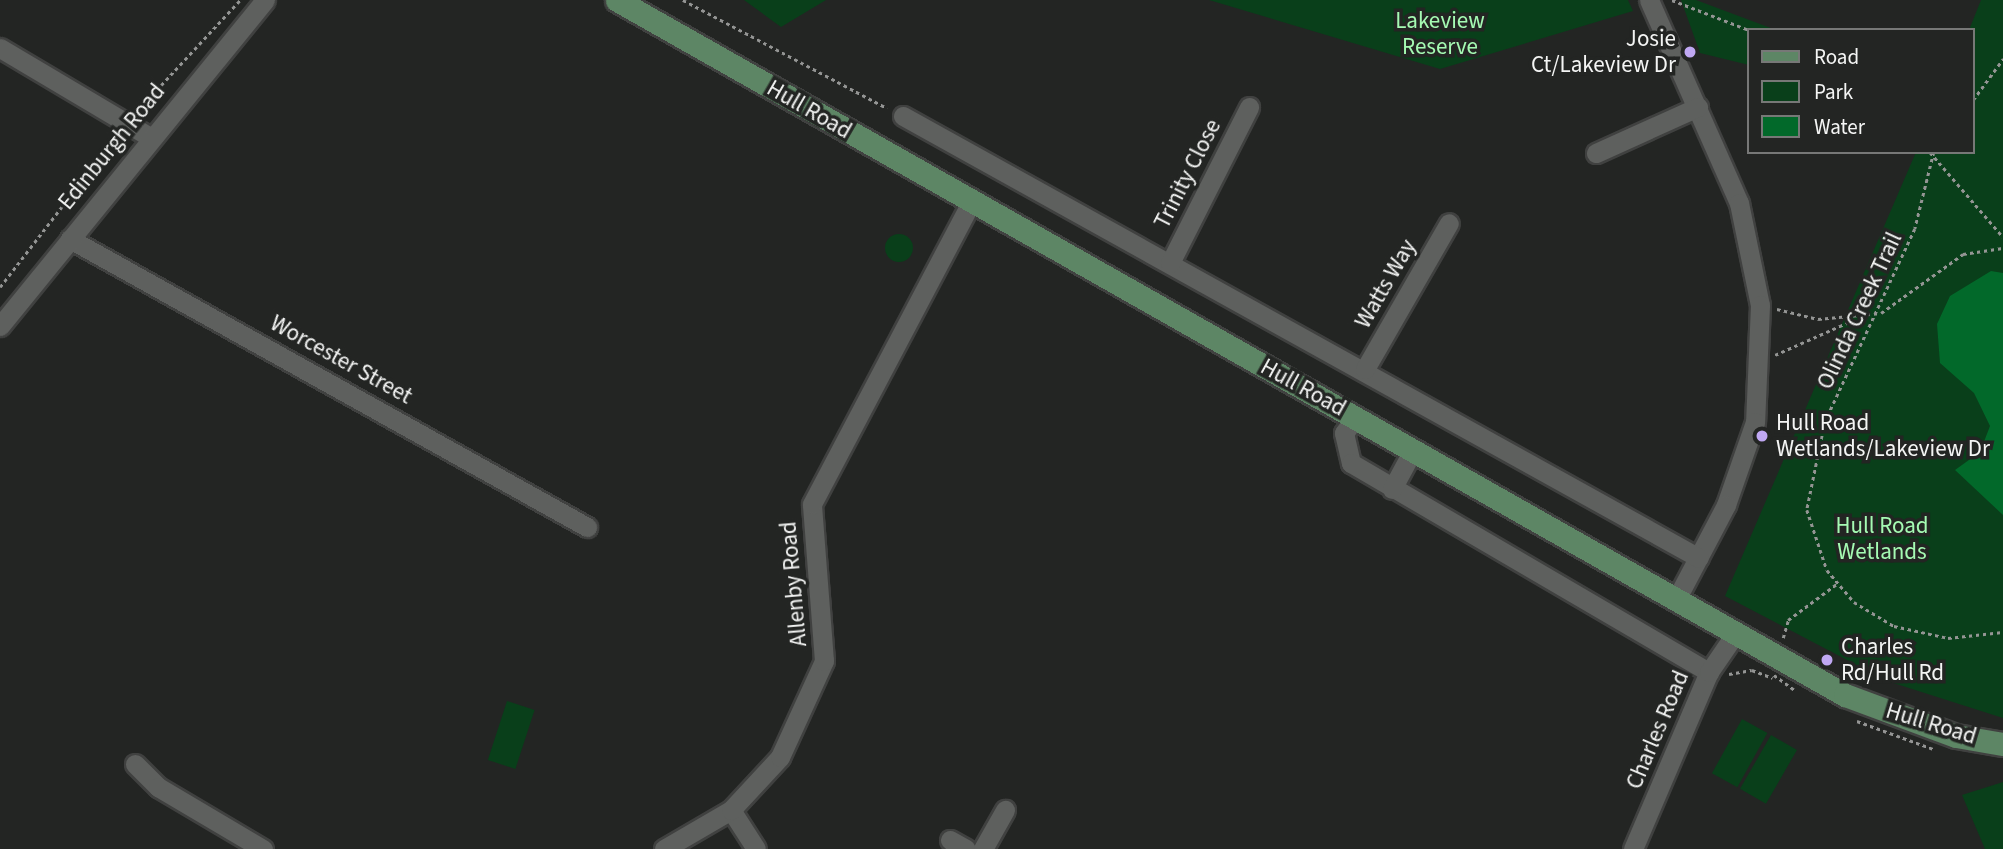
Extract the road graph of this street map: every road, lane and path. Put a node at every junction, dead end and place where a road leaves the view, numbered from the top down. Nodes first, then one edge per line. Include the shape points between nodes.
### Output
1 (240, 0) edge
2 (265, 0) edge
3 (617, 0) edge
4 (683, 0) edge
5 (1649, 0) edge
6 (1672, 0) edge
7 (1748, 30) edge
8 (0, 48) edge
9 (2003, 59) edge
10 (1975, 97) edge
11 (1250, 107) dead end
12 (1698, 107) junction
13 (903, 116) joint
14 (126, 123) junction
15 (150, 137) junction
16 (1596, 153) dead end
17 (1933, 154) edge
18 (1934, 154) edge
19 (971, 202) junction
20 (1448, 223) dead end
21 (2003, 237) edge
22 (69, 240) junction
23 (2003, 248) edge
24 (1170, 263) junction
25 (0, 287) edge
26 (1760, 305) junction
27 (1881, 313) junction
28 (1854, 319) junction
29 (0, 326) edge
30 (1761, 358) junction
31 (1365, 369) junction
32 (1356, 417) junction
33 (1413, 450) junction
34 (1392, 489) junction
35 (587, 527) dead end
36 (1699, 558) junction
37 (1838, 583) junction
38 (1676, 600) junction
39 (2003, 632) edge
40 (1735, 634) junction
41 (1775, 668) junction
42 (1709, 672) junction
43 (2003, 744) edge
44 (135, 764) dead end
45 (731, 810) junction
46 (1005, 810) dead end
47 (262, 849) edge
48 (664, 849) edge
49 (756, 849) edge
50 (983, 849) edge
51 (1633, 849) edge

1 - 14 path
2 - 15 street, Edinburgh Road
3 - 19 main road, Hull Road
4 - 13 path
5 - 12 street
6 - 7 path
8 - 14 street
9 - 10 path
11 - 24 street, Trinity Close
12 - 16 street
12 - 26 street via 1739,203
13 - 24 street, Hull Road
14 - 15 street
14 - 25 path
15 - 22 street, Edinburgh Road
17 - 27 path, Olinda Creek Trail via 1915,229
18 - 21 path
19 - 32 main road, Hull Road
19 - 45 street, Allenby Road via 822,479 812,505 824,661 780,757
20 - 31 street, Watts Way
22 - 29 street, Edinburgh Road
22 - 35 street, Worcester Street
23 - 27 path via 1963,254
24 - 31 street, Hull Road
26 - 28 path via 1818,319
26 - 30 street
27 - 28 path
27 - 37 path, Olinda Creek Trail via 1825,422 1807,509 1814,542
28 - 30 path via 1797,350
30 - 36 street via 1745,457
31 - 36 street, Hull Road
32 - 33 main road, Hull Road
32 - 34 street via 1344,433 1345,455
33 - 34 street
33 - 38 main road, Hull Road
34 - 42 street
36 - 38 street
37 - 39 path via 1894,626 1948,638
37 - 41 path via 1788,620
38 - 40 main road, Hull Road
40 - 41 main road, Hull Road
40 - 42 street, Charles Road
41 - 42 path
41 - 43 main road, Hull Road via 1904,719
42 - 51 street, Charles Road
44 - 47 street via 158,787
45 - 48 street, Allenby Road
45 - 49 street
46 - 50 street

